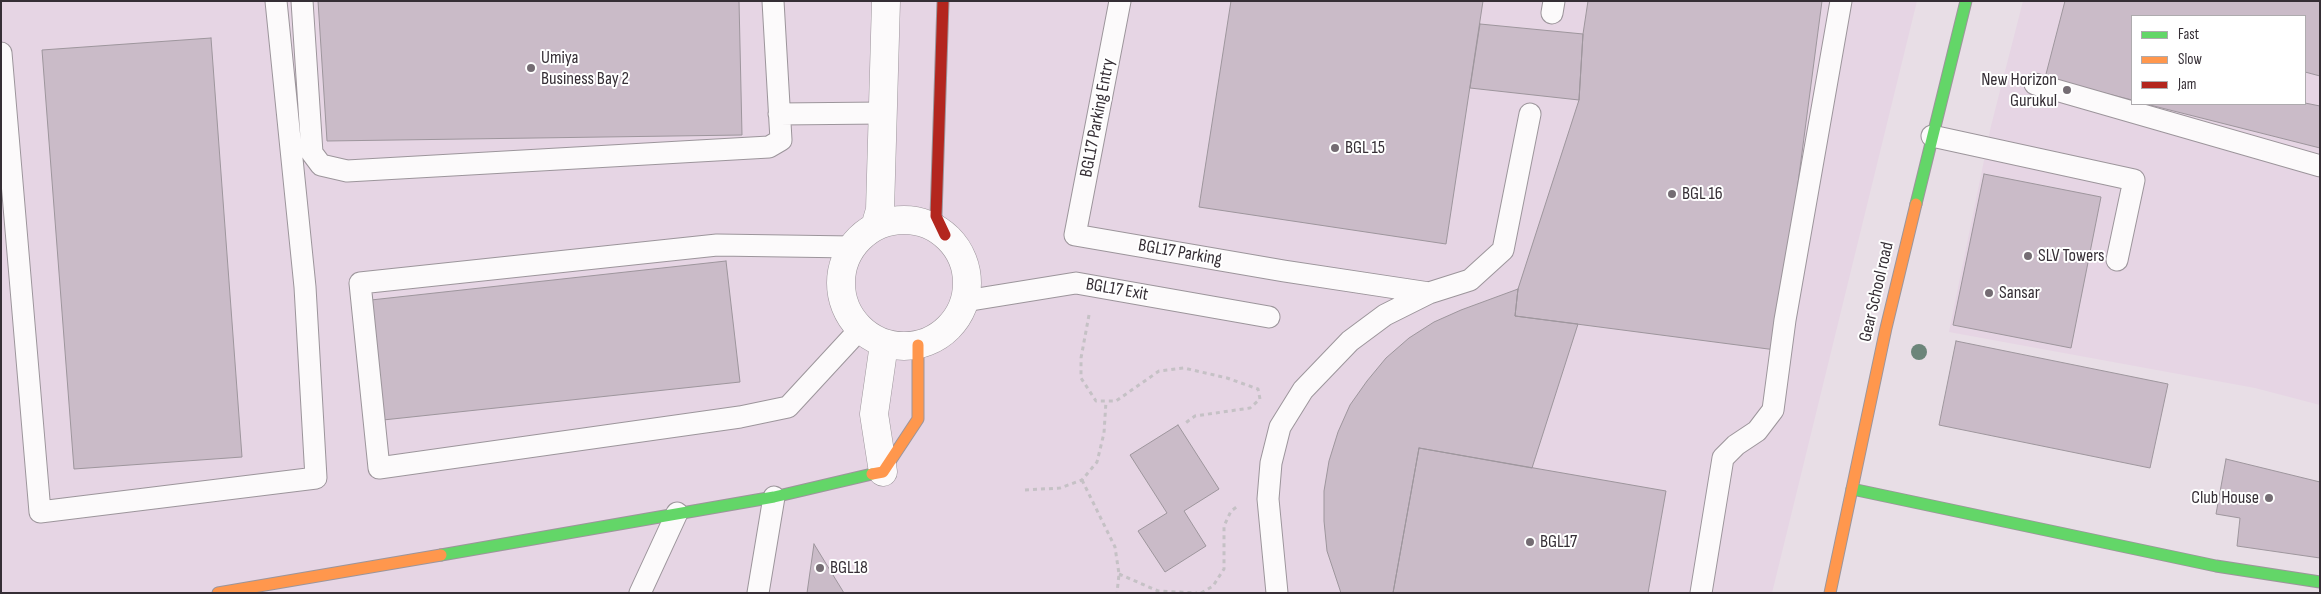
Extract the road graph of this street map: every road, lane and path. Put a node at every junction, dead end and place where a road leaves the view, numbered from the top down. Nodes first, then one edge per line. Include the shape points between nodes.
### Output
1 (276, 1) edge
2 (302, 1) edge
3 (773, 1) edge
4 (886, 1) edge
5 (943, 1) edge
6 (1120, 1) edge
7 (1841, 1) edge
8 (1966, 1) edge
9 (1, 53) edge
10 (2034, 84) dead end
11 (883, 113) junction
12 (780, 114) junction
13 (1530, 114) dead end
14 (1932, 136) junction
15 (2320, 166) edge
16 (875, 227) junction
17 (945, 235) junction
18 (1075, 235) joint
19 (852, 247) junction
20 (2117, 260) dead end
21 (1095, 287) junction
22 (1430, 292) junction
23 (965, 301) junction
24 (1269, 317) dead end
25 (860, 329) junction
26 (884, 344) junction
27 (918, 345) junction
28 (1106, 401) junction
29 (1184, 424) dead end
30 (883, 472) junction
31 (1082, 480) junction
32 (1025, 490) dead end
33 (1852, 490) junction
34 (774, 496) junction
35 (1268, 499) junction
36 (677, 513) junction
37 (1119, 574) junction
38 (2320, 582) edge
39 (218, 593) edge
40 (640, 593) edge
41 (758, 593) edge
42 (1117, 593) edge
43 (1197, 593) edge
44 (1202, 593) edge
45 (1277, 593) edge
46 (1701, 593) edge
47 (1830, 593) edge

1 - 9 lane via 305,287 316,478 40,512
2 - 12 lane via 312,153 321,166 347,171 769,147 781,140
3 - 12 lane
4 - 11 street
5 - 17 street via 936,216
6 - 18 lane, BGL17 Parking Entry
7 - 46 lane via 1785,320 1773,410 1757,431 1723,458
8 - 14 street, Gear School road
10 - 15 lane
11 - 12 lane
11 - 16 street via 880,210
13 - 22 lane via 1503,250 1470,280
14 - 20 lane via 2134,180
14 - 33 street, Gear School road via 1886,328
16 - 17 street via 889,222 917,221
16 - 19 street
17 - 23 street via 965,267
18 - 22 lane, BGL17 Parking
19 - 25 street via 842,267 841,293 845,307
19 - 25 lane via 717,245 360,283 379,468 740,417 788,407
21 - 23 lane, BGL17 Exit via 1076,283
21 - 24 lane, BGL17 Exit
21 - 28 path via 1080,358 1080,378 1096,401
22 - 35 lane via 1385,315 1350,341 1303,390 1280,427 1271,463
23 - 27 street via 947,330 939,337
25 - 26 street
26 - 27 street
26 - 30 street via 874,414
27 - 30 street via 918,419
28 - 29 path via 1116,401 1159,371 1184,368 1258,389 1260,399 1250,408 1195,416
28 - 31 path via 1104,433 1097,462
30 - 34 street
31 - 32 path via 1060,488
31 - 37 path via 1115,547
33 - 38 street via 2207,564
33 - 47 street, Gear School road
34 - 36 street
34 - 41 lane
35 - 44 path via 1241,504 1230,511 1224,526 1224,569 1213,586
35 - 45 lane
36 - 39 street
36 - 40 lane
37 - 42 path
37 - 43 path via 1158,591

